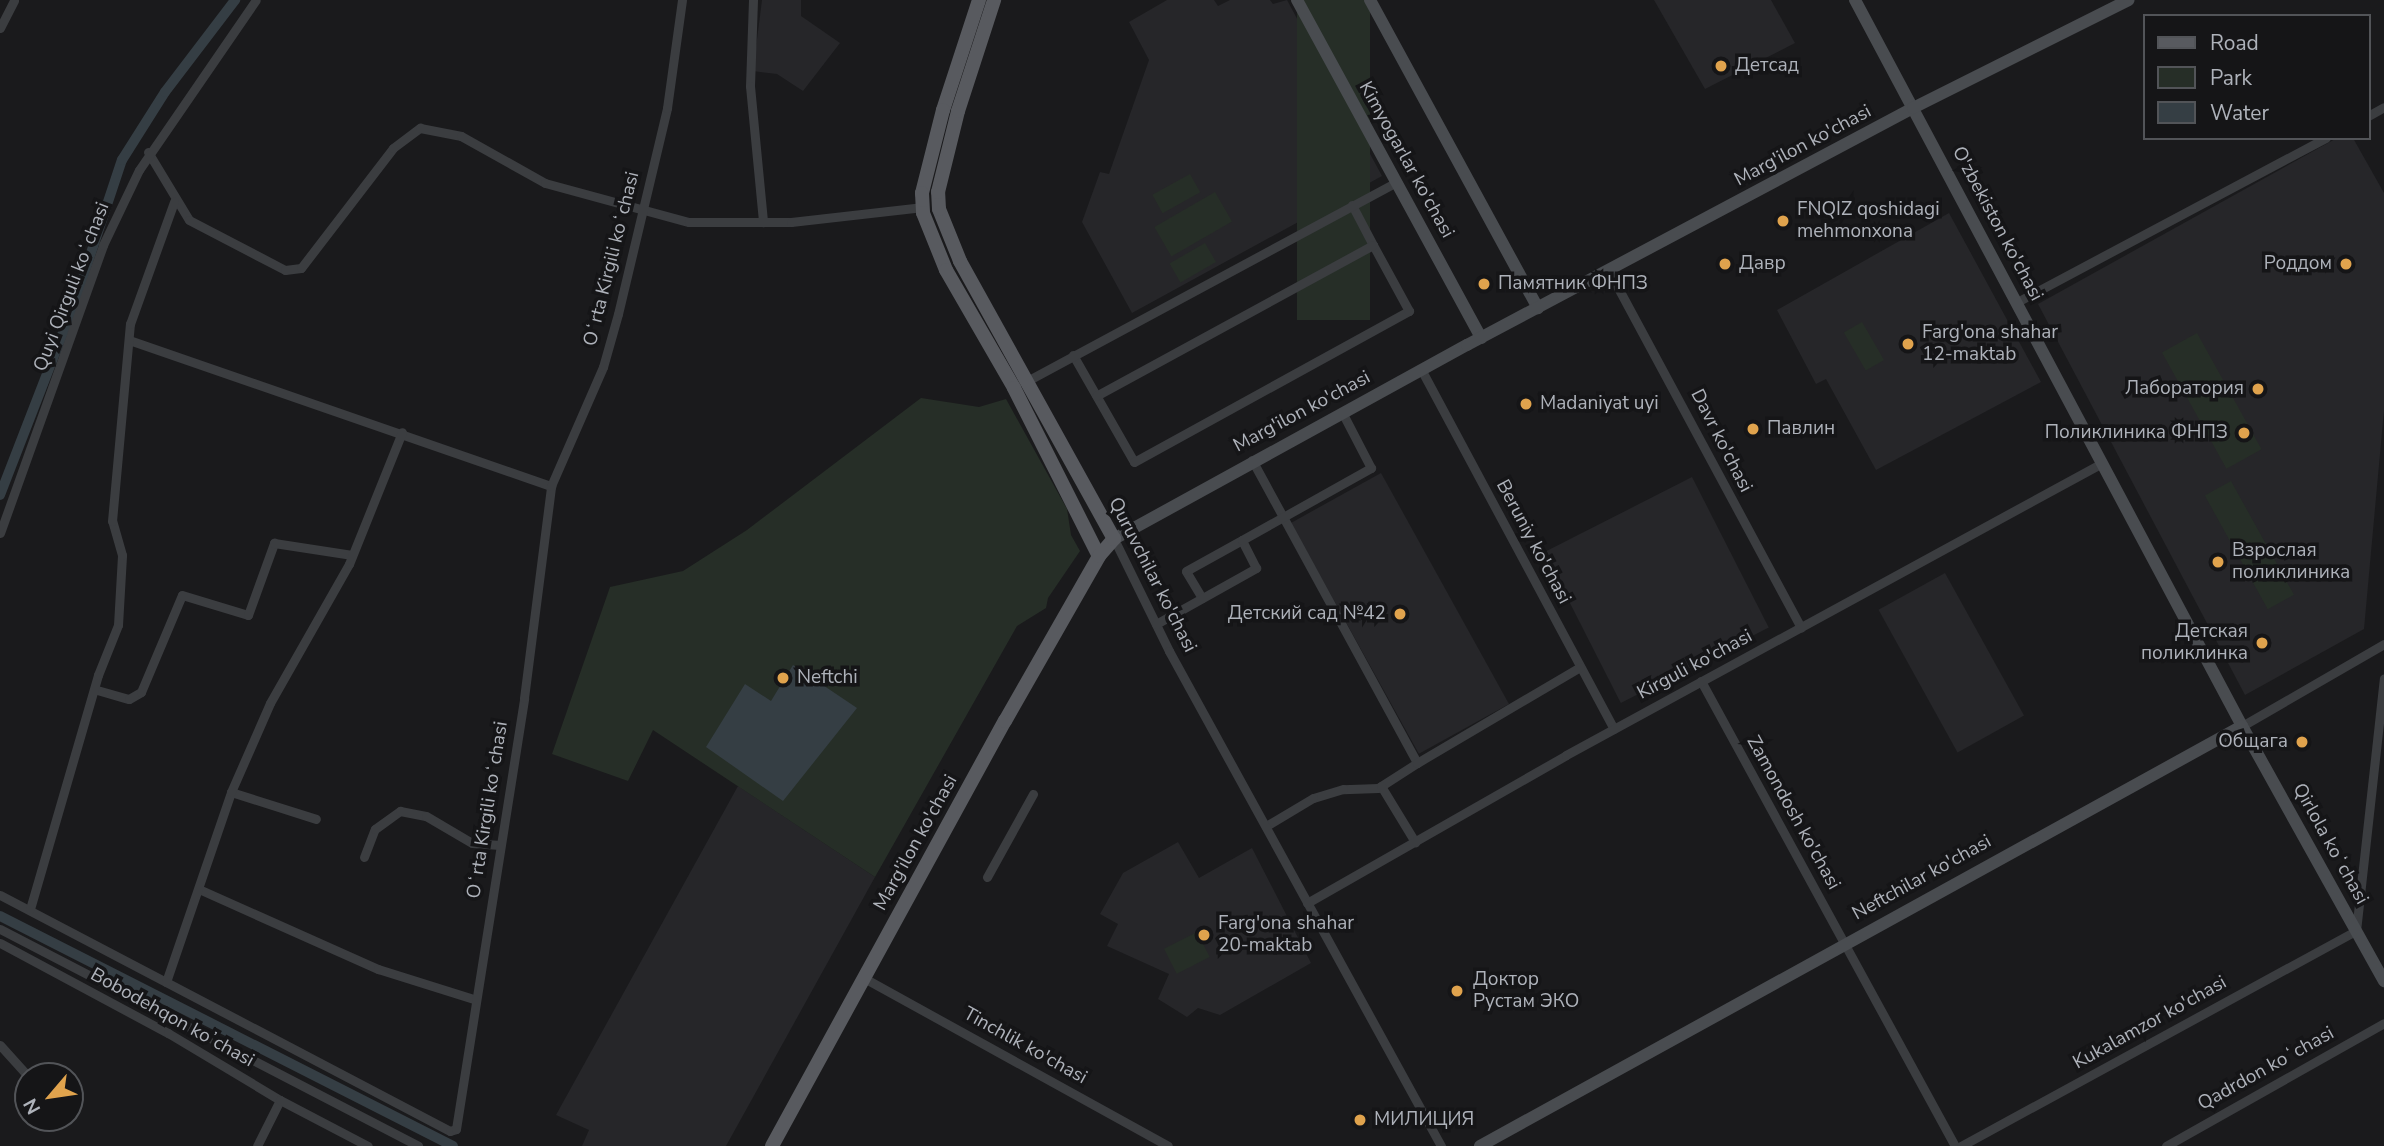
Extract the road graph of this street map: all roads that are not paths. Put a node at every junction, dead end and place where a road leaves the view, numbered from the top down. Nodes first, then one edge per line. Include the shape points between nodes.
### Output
1 (13, 0) edge
2 (256, 0) edge
3 (682, 0) edge
4 (754, 0) edge
5 (979, 0) edge
6 (994, 0) edge
7 (1297, 0) edge
8 (1370, 0) edge
9 (1855, 0) edge
10 (2129, 0) edge
11 (0, 28) edge
12 (1913, 108) junction
13 (2322, 140) edge
14 (148, 152) junction
15 (1396, 182) junction
16 (174, 202) junction
17 (1352, 205) junction
18 (923, 208) junction
19 (643, 210) junction
20 (763, 222) junction
21 (1373, 245) junction
22 (1609, 271) junction
23 (2017, 302) junction
24 (1538, 308) junction
25 (1481, 338) junction
26 (129, 340) junction
27 (1073, 355) junction
28 (1422, 371) junction
29 (1027, 380) junction
30 (1096, 396) junction
31 (1342, 412) junction
32 (402, 432) junction
33 (1252, 460) junction
34 (2102, 463) junction
35 (551, 486) junction
36 (1283, 517) junction
37 (0, 533) edge
38 (1114, 539) junction
39 (1242, 540) junction
40 (352, 555) junction
41 (1100, 556) junction
42 (1202, 598) junction
43 (1156, 624) junction
44 (1801, 628) junction
45 (2384, 644) edge
46 (1580, 667) junction
47 (2384, 679) edge
48 (1701, 681) junction
49 (97, 690) junction
50 (2242, 726) junction
51 (1614, 729) junction
52 (1417, 763) junction
53 (1381, 786) junction
54 (231, 792) junction
55 (1032, 794) dead end
56 (316, 819) dead end
57 (1266, 826) junction
58 (1415, 842) junction
59 (500, 845) junction
60 (364, 857) dead end
61 (988, 877) dead end
62 (201, 890) junction
63 (0, 895) edge
64 (1307, 903) junction
65 (30, 909) junction
66 (0, 929) edge
67 (2356, 931) junction
68 (0, 943) edge
69 (1845, 943) junction
70 (864, 978) junction
71 (2384, 981) edge
72 (166, 982) junction
73 (474, 999) junction
74 (2384, 1023) edge
75 (0, 1045) edge
76 (15, 1062) edge
77 (280, 1100) junction
78 (257, 1146) edge
79 (368, 1146) edge
80 (418, 1146) edge
81 (772, 1146) edge
82 (1168, 1146) edge
83 (1441, 1146) edge
84 (1480, 1146) edge
85 (1955, 1146) edge
86 (1961, 1146) edge
87 (2166, 1146) edge

1 - 11 street
2 - 14 street, Quyi Qirguli koʻchasi
3 - 19 street, Oʻrta Kirgili koʻchasi via 667,108
4 - 20 street via 750,86
5 - 18 main road, Quruvchilar ko'chasi via 943,110 922,193
6 - 29 main road, Quruvchilar ko'chasi via 958,111 938,192 939,209 960,261
7 - 15 street, Kimyogarlar ko'chasi
8 - 24 street
9 - 12 street, O'zbekiston ko'chasi
10 - 12 street, Marg'ilon ko'chasi
12 - 22 street, Marg'ilon ko'chasi
12 - 23 street, O'zbekiston ko'chasi
13 - 23 street
14 - 16 street
14 - 37 street, Quyi Qirguli koʻchasi via 103,246
15 - 17 street
15 - 25 street, Kimyogarlar ko'chasi
16 - 19 street via 189,220 232,244 285,270 301,268 393,148 421,128 461,136 545,183
16 - 26 street via 151,255
17 - 21 street
17 - 27 street
18 - 20 street
18 - 41 main road, Quruvchilar ko'chasi via 946,270 1014,388
19 - 20 street via 689,222
19 - 35 street, Oʻrta Kirgili koʻchasi via 603,367
21 - 30 street
21 - 30 street via 1409,312 1134,462
22 - 24 street, Marg'ilon ko'chasi
22 - 44 street, Davr ko'chasi
23 - 34 street, O'zbekiston ko'chasi
24 - 25 street, Marg'ilon ko'chasi
25 - 28 street, Marg'ilon ko'chasi
26 - 32 street
26 - 49 street via 112,521 121,555 122,594 118,625 98,675
27 - 29 street
27 - 30 street
28 - 31 street, Marg'ilon ko'chasi
28 - 46 street, Beruniy ko'chasi
29 - 38 main road, Quruvchilar ko'chasi
31 - 33 street, Marg'ilon ko'chasi
31 - 36 street via 1371,468
32 - 35 street
32 - 40 street
33 - 36 street
33 - 38 street, Marg'ilon ko'chasi
34 - 44 street, Kirguli ko'chasi
34 - 50 street, O'zbekiston ko'chasi
35 - 59 street, Oʻrta Kirgili koʻchasi
36 - 39 street
36 - 52 street
38 - 41 main road, Marg'ilon ko'chasi
38 - 43 street, Quruvchilar ko'chasi
39 - 42 street via 1256,568
39 - 42 street via 1186,571
40 - 49 street via 274,543 248,615 182,595 141,692 129,699
40 - 54 street via 270,703
41 - 70 main road, Marg'ilon ko'chasi
42 - 43 street
43 - 57 street, Quruvchilar ko'chasi
44 - 48 street, Kirguli ko'chasi
45 - 50 street, Neftchilar ko'chasi
46 - 51 street, Beruniy ko'chasi
46 - 52 street
47 - 67 street
48 - 51 street, Kirguli ko'chasi
48 - 69 street, Zamondosh ko'chasi
49 - 65 street
50 - 67 street, Qirlola koʻchasi
50 - 69 street, Neftchilar ko'chasi
51 - 58 street, Kirguli ko'chasi
52 - 53 street
53 - 57 street via 1313,798
53 - 58 street
54 - 56 street
54 - 62 street
55 - 61 street
57 - 64 street, Quruvchilar ko'chasi
58 - 64 street, Kirguli ko'chasi
59 - 60 street via 472,843 426,816 400,811 375,829
59 - 73 street, Oʻrta Kirgili koʻchasi
62 - 72 street
62 - 73 street via 378,969
63 - 65 street, Oʻrta Kirgili koʻchasi
64 - 83 street, Quruvchilar ko'chasi
65 - 72 street, Oʻrta Kirgili koʻchasi
66 - 80 street
67 - 71 street, Qirlola koʻchasi
67 - 86 street, Kukalamzor ko'chasi
68 - 77 street, Bobodehqon koʼchasi via 168,1033
69 - 84 street, Neftchilar ko'chasi
69 - 85 street, Zamondosh ko'chasi
70 - 81 main road, Marg'ilon ko'chasi
70 - 82 street, Tinchlik ko'chasi
72 - 73 street, Oʻrta Kirgili koʻchasi via 453,1132
74 - 87 street, Qadrdon koʻchasi
75 - 76 street
77 - 78 street
77 - 79 street, Bobodehqon koʼchasi

